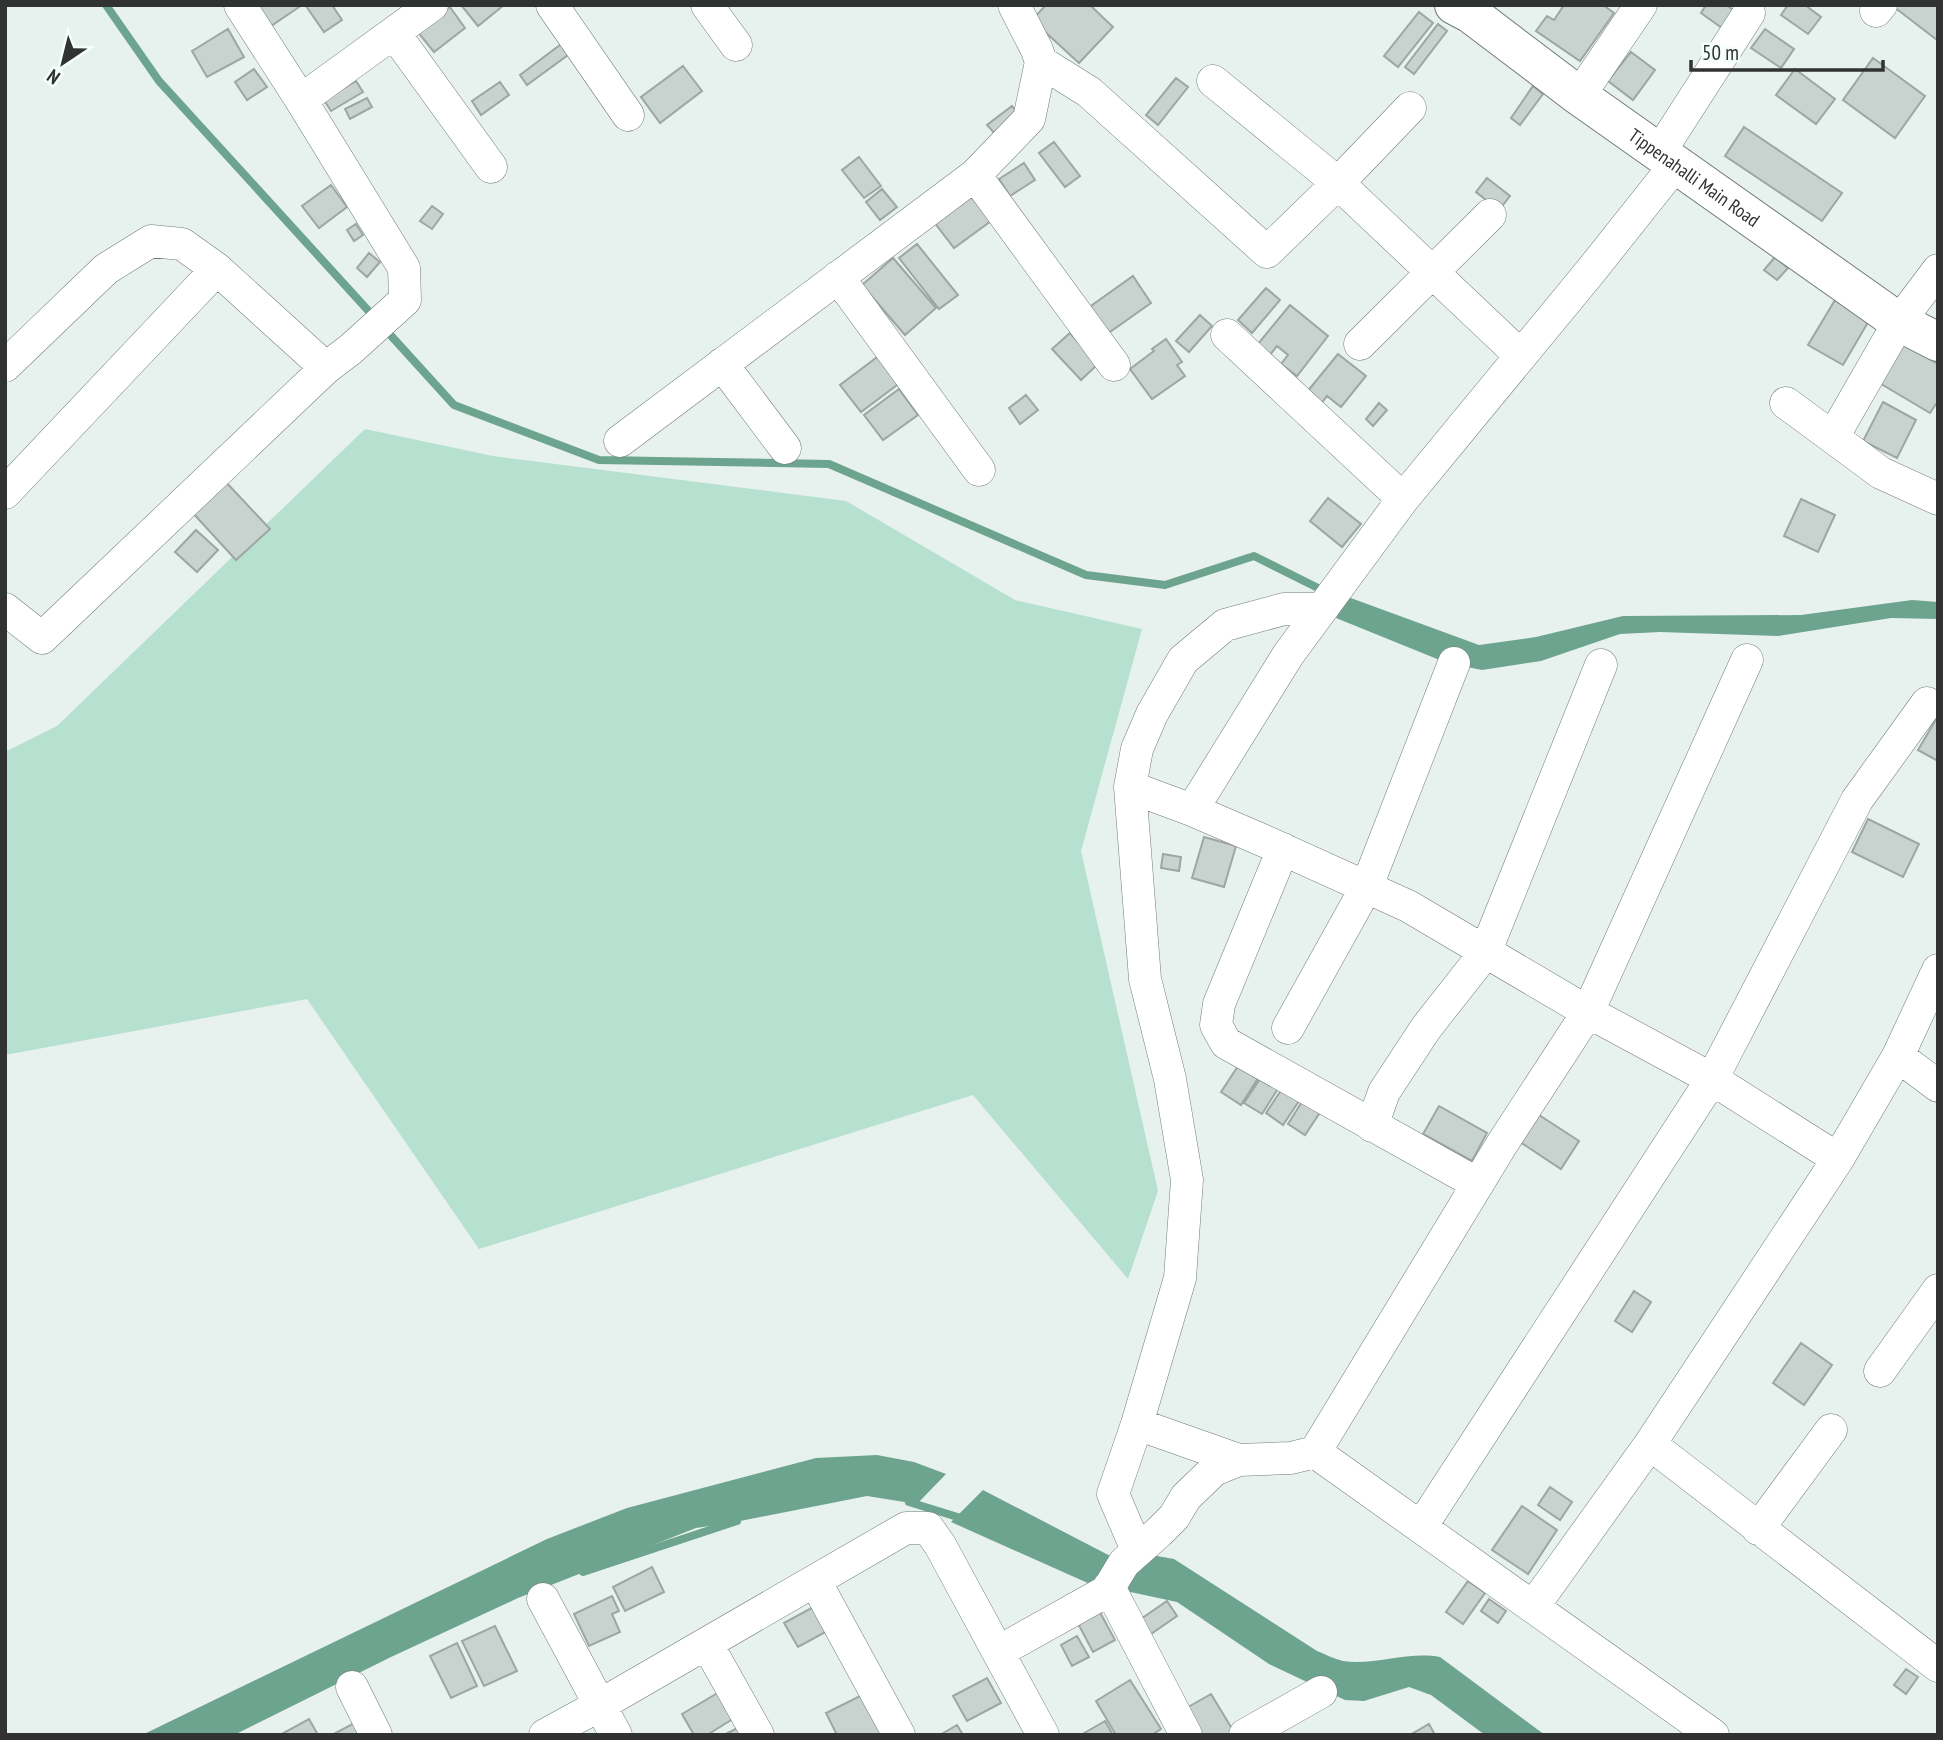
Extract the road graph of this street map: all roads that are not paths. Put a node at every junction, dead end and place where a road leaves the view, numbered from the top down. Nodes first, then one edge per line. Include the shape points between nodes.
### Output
1 (240, 5) edge
2 (432, 5) edge
3 (552, 5) edge
4 (707, 5) edge
5 (1014, 5) edge
6 (1454, 5) edge
7 (1641, 5) edge
8 (1749, 13) dead end
9 (394, 33) junction
10 (736, 46) dead end
11 (1041, 62) junction
12 (1213, 82) dead end
13 (1579, 96) junction
14 (302, 100) junction
15 (1410, 108) dead end
16 (628, 115) dead end
17 (1667, 158) junction
18 (491, 167) dead end
19 (975, 175) junction
20 (1338, 183) junction
21 (1490, 215) dead end
22 (217, 269) junction
23 (1938, 270) edge
24 (1431, 272) junction
25 (838, 277) junction
26 (1899, 321) junction
27 (1227, 335) dead end
28 (1938, 342) edge
29 (1360, 344) dead end
30 (1521, 356) junction
31 (722, 364) junction
32 (1114, 365) dead end
33 (5, 366) edge
34 (326, 368) junction
35 (1786, 403) dead end
36 (1833, 437) junction
37 (620, 441) dead end
38 (785, 448) dead end
39 (979, 470) dead end
40 (5, 493) edge
41 (1403, 499) junction
42 (1938, 499) edge
43 (1334, 593) junction
44 (5, 609) edge
45 (1747, 660) dead end
46 (1454, 663) dead end
47 (1601, 665) dead end
48 (1927, 704) dead end
49 (1130, 787) junction
50 (1192, 810) junction
51 (1283, 849) junction
52 (1367, 886) junction
53 (1485, 953) junction
54 (1938, 970) edge
55 (1588, 1012) junction
56 (1288, 1028) dead end
57 (1898, 1056) junction
58 (1712, 1079) junction
59 (1938, 1086) edge
60 (1372, 1126) junction
61 (1838, 1159) junction
62 (1478, 1184) junction
63 (1938, 1290) edge
64 (1880, 1371) dead end
65 (1137, 1424) junction
66 (1831, 1430) dead end
67 (1650, 1444) junction
68 (1315, 1452) junction
69 (1239, 1460) junction
70 (1421, 1527) junction
71 (1758, 1528) junction
72 (1120, 1571) junction
73 (815, 1581) junction
74 (543, 1599) dead end
75 (1533, 1607) junction
76 (707, 1644) junction
77 (998, 1652) junction
78 (1938, 1666) edge
79 (352, 1687) dead end
80 (1321, 1692) dead end
81 (600, 1706) junction
82 (1678, 1725) edge
83 (376, 1735) edge
84 (545, 1735) edge
85 (616, 1735) edge
86 (758, 1735) edge
87 (899, 1735) edge
88 (1043, 1735) edge
89 (1186, 1735) edge
90 (1245, 1735) edge
91 (1713, 1735) edge

1 - 14 street
2 - 9 street
3 - 16 street
4 - 10 street
5 - 11 street
6 - 13 street, Tippenahalli Main Road
7 - 13 street
8 - 17 street
9 - 14 street
9 - 18 street
11 - 19 street via 1028,119
11 - 20 street via 1089,92 1267,252
12 - 20 street
13 - 17 street, Tippenahalli Main Road
14 - 34 street via 404,268 405,300
15 - 20 street
17 - 26 street, Tippenahalli Main Road
17 - 30 street
19 - 25 street
19 - 32 street
20 - 24 street
21 - 24 street
22 - 33 street via 182,244 151,241 106,269
22 - 34 street
22 - 40 street
23 - 26 street
24 - 29 street
24 - 30 street
25 - 31 street
25 - 39 street
26 - 28 street, Tippenahalli Main Road
26 - 36 street
27 - 41 street
30 - 41 street
31 - 37 street
31 - 38 street
34 - 44 street via 42,638
35 - 36 street
36 - 42 street via 1881,472
41 - 43 street
43 - 49 street via 1225,625 1183,660 1137,749
43 - 50 street via 1288,655
45 - 55 street
46 - 52 street
47 - 53 street
48 - 58 street via 1857,800
49 - 50 street
49 - 65 street via 1145,979 1170,1079 1188,1180 1180,1278
50 - 51 street
51 - 52 street
51 - 60 street via 1219,1004 1216,1025 1226,1043
52 - 53 street
52 - 56 street
53 - 55 street
53 - 60 street via 1426,1028 1384,1092
54 - 57 street
55 - 58 street
55 - 62 street
57 - 59 street
57 - 61 street
58 - 61 street
58 - 70 street
60 - 62 street
61 - 67 street
62 - 68 street
63 - 64 street
65 - 69 street
65 - 72 street via 1113,1494
66 - 71 street
67 - 71 street
67 - 75 street
68 - 69 street
68 - 70 street
69 - 72 street via 1214,1470
70 - 75 street
71 - 78 street
72 - 77 street via 1107,1591
72 - 89 street
73 - 76 street
73 - 77 street via 906,1528 928,1528
73 - 87 street
74 - 81 street
75 - 82 street
76 - 81 street
76 - 86 street
77 - 88 street
79 - 83 street
80 - 90 street
81 - 84 street
81 - 85 street
82 - 91 street

